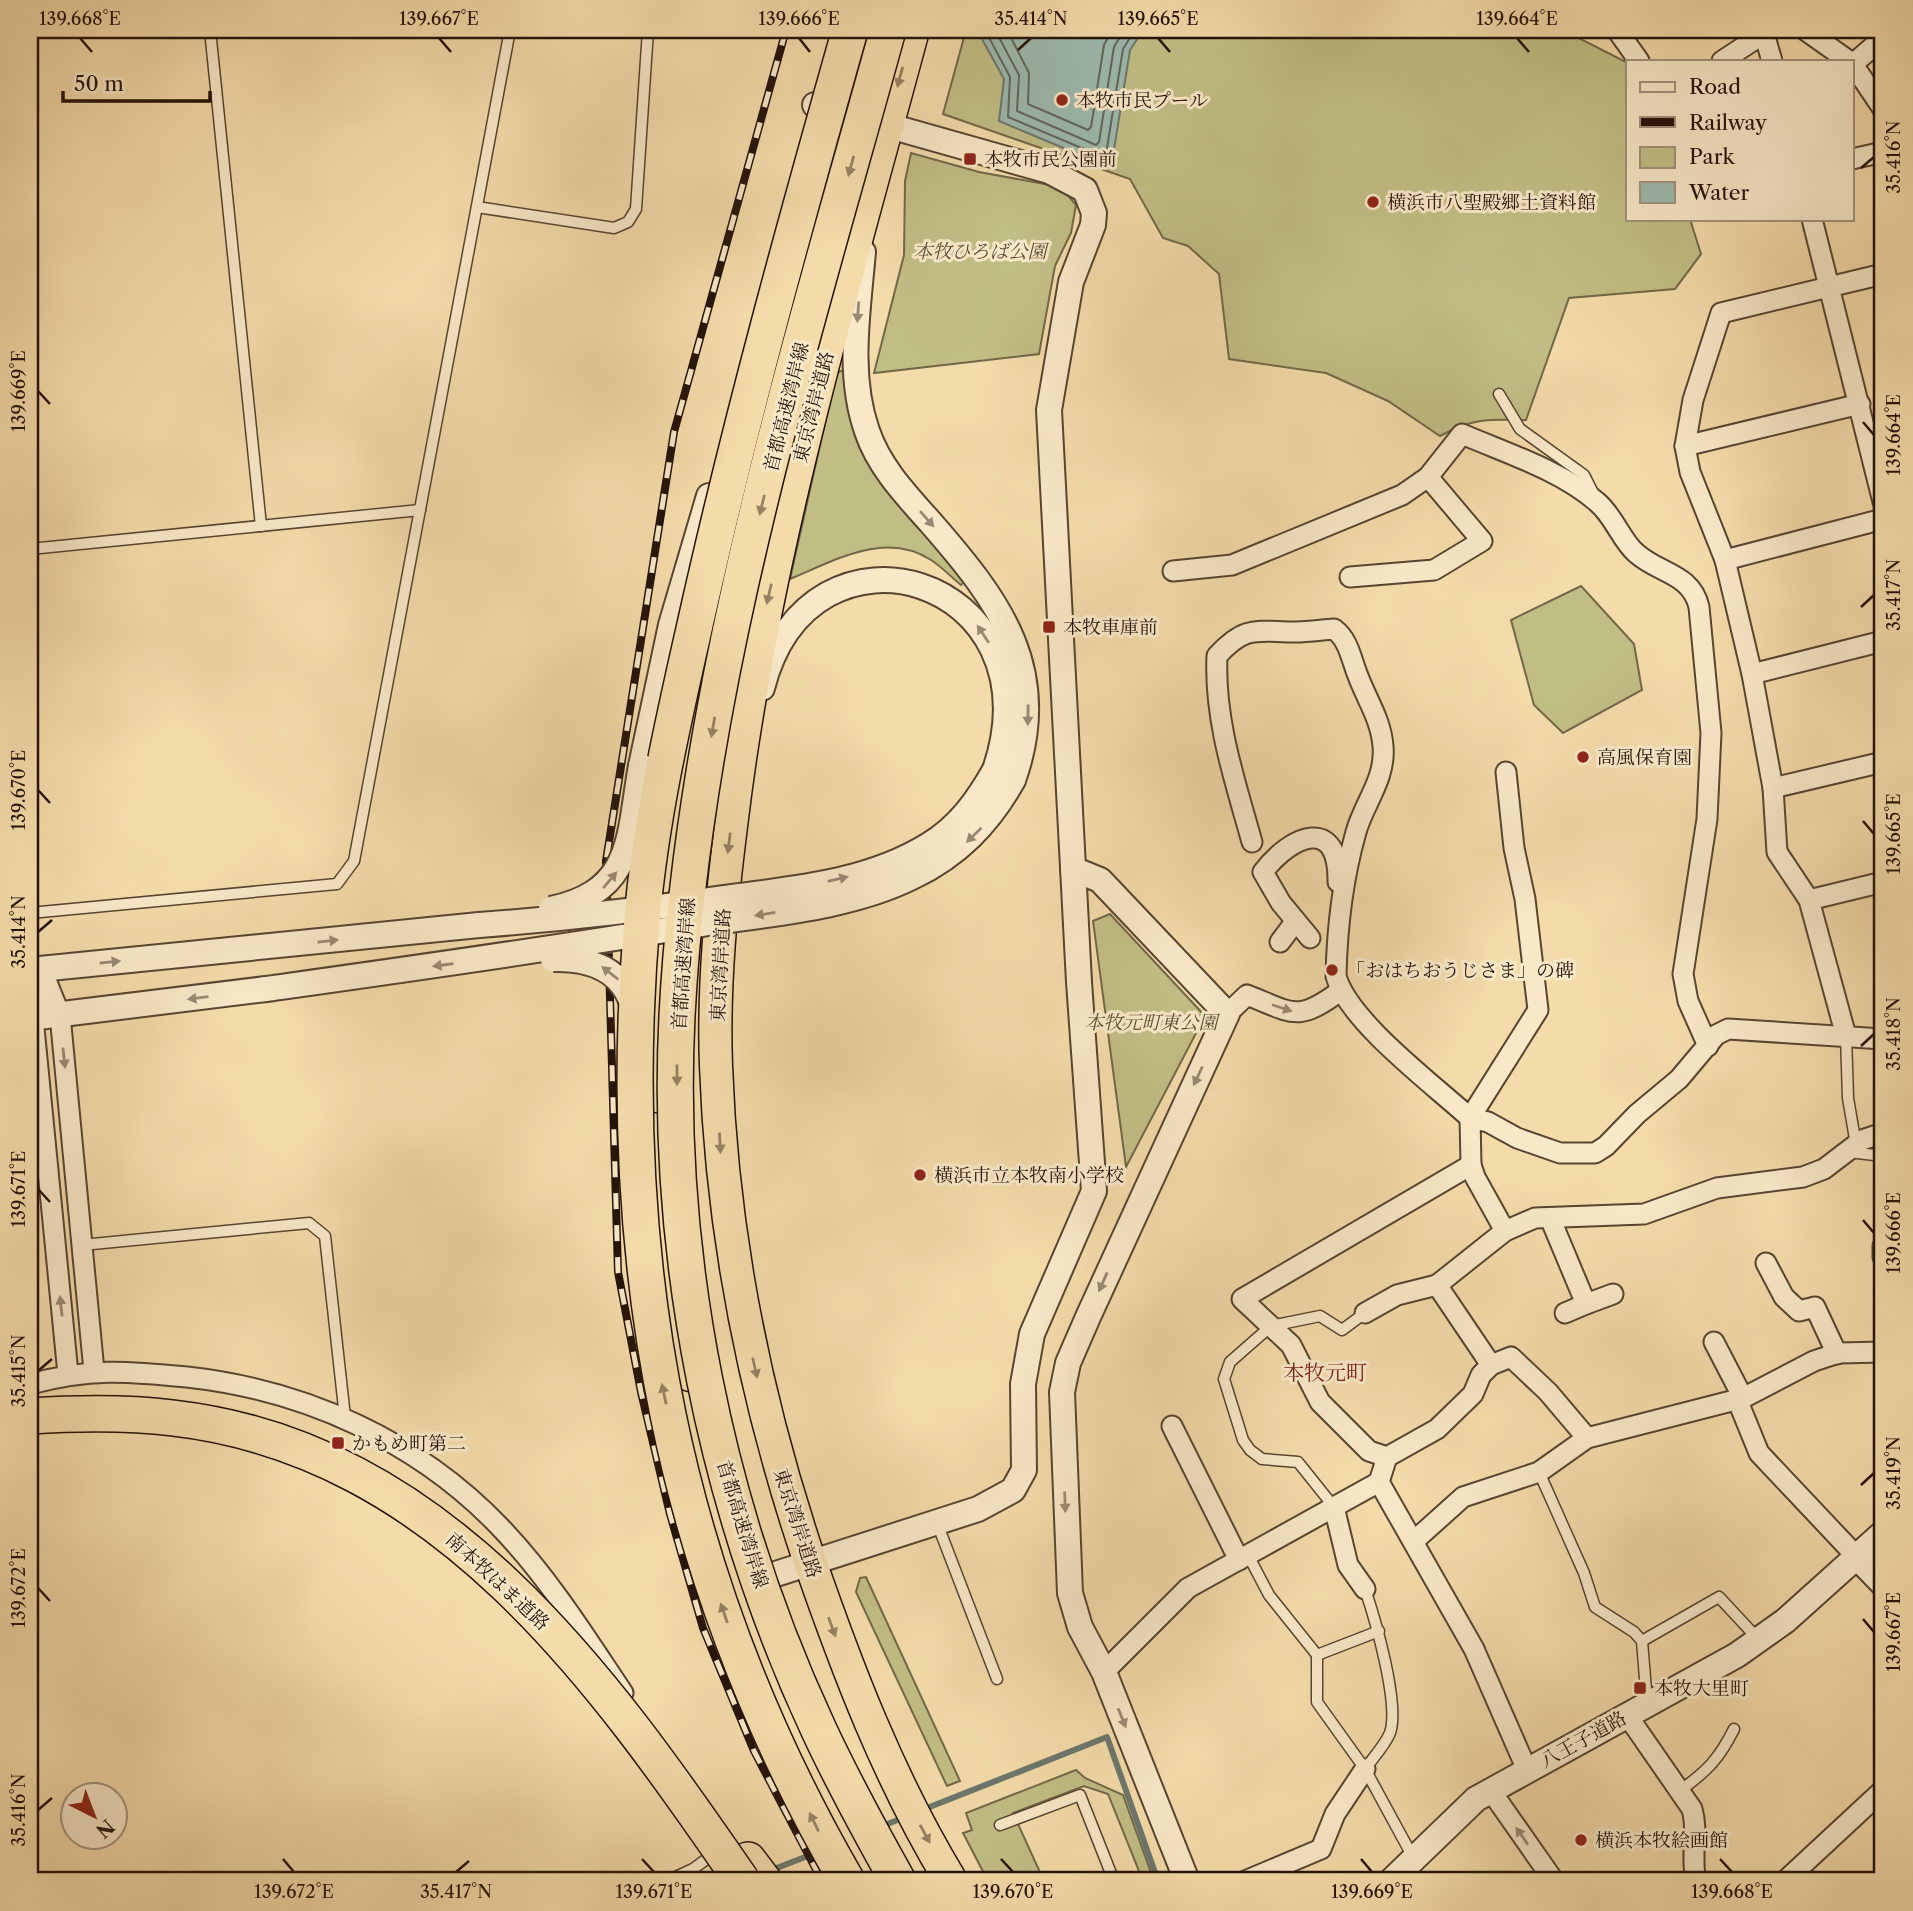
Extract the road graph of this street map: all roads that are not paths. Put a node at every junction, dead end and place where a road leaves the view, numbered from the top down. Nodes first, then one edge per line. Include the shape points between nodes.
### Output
1 (210, 30) edge
2 (510, 30) edge
3 (648, 30) edge
4 (837, 30) edge
5 (850, 30) edge
6 (888, 30) edge
7 (913, 30) edge
8 (1617, 30) edge
9 (1805, 30) edge
10 (1765, 31) edge
11 (1883, 38) edge
12 (1638, 60) edge
13 (1723, 60) edge
14 (1772, 60) edge
15 (1847, 60) edge
16 (1854, 61) edge
17 (1854, 67) edge
18 (815, 105) junction
19 (1883, 109) edge
20 (887, 125) junction
21 (1883, 152) edge
22 (1854, 159) edge
23 (868, 195) junction
24 (477, 207) junction
25 (1812, 220) edge
26 (1883, 275) edge
27 (1829, 288) junction
28 (1499, 394) dead end
29 (1860, 404) junction
30 (724, 444) junction
31 (1685, 446) junction
32 (1429, 477) junction
33 (1598, 502) junction
34 (1883, 502) edge
35 (420, 510) junction
36 (1883, 519) edge
37 (261, 526) junction
38 (30, 549) edge
39 (1725, 560) junction
40 (1173, 571) dead end
41 (1350, 577) dead end
42 (1883, 641) edge
43 (1752, 674) junction
44 (1883, 762) edge
45 (1506, 772) dead end
46 (1004, 775) junction
47 (1773, 788) junction
48 (734, 800) junction
49 (1252, 842) dead end
50 (1073, 869) junction
51 (1883, 882) edge
52 (1809, 900) junction
53 (30, 913) edge
54 (1295, 922) junction
55 (479, 925) junction
56 (1339, 934) junction
57 (1310, 937) dead end
58 (1280, 942) dead end
59 (478, 960) junction
60 (36, 970) edge
61 (1340, 991) junction
62 (1227, 1014) junction
63 (60, 1015) junction
64 (31, 1018) edge
65 (1846, 1035) junction
66 (1883, 1039) edge
67 (1708, 1046) junction
68 (1470, 1118) junction
69 (1883, 1133) edge
70 (1852, 1148) junction
71 (1883, 1156) edge
72 (1471, 1165) junction
73 (1550, 1218) junction
74 (1505, 1231) junction
75 (82, 1245) junction
76 (1883, 1246) edge
77 (1883, 1257) edge
78 (1766, 1263) dead end
79 (1437, 1284) junction
80 (1613, 1294) dead end
81 (1586, 1304) junction
82 (674, 1313) junction
83 (1365, 1313) joint
84 (1565, 1313) dead end
85 (1271, 1326) junction
86 (1714, 1342) dead end
87 (1883, 1352) edge
88 (1837, 1354) junction
89 (1490, 1365) junction
90 (94, 1371) junction
91 (68, 1374) junction
92 (30, 1384) edge
93 (1740, 1399) junction
94 (30, 1416) edge
95 (345, 1418) junction
96 (30, 1424) edge
97 (1172, 1426) dead end
98 (1587, 1438) junction
99 (1387, 1457) junction
100 (1539, 1472) junction
101 (1379, 1482) junction
102 (1334, 1507) junction
103 (936, 1522) junction
104 (1883, 1533) edge
105 (1414, 1541) junction
106 (1243, 1557) junction
107 (1857, 1557) junction
108 (810, 1562) junction
109 (754, 1581) junction
110 (1883, 1584) edge
111 (1365, 1589) joint
112 (1379, 1631) junction
113 (1759, 1640) junction
114 (1642, 1641) junction
115 (1317, 1655) junction
116 (1104, 1672) junction
117 (589, 1673) junction
118 (997, 1679) dead end
119 (1637, 1709) junction
120 (1734, 1729) dead end
121 (1365, 1769) junction
122 (1527, 1770) junction
123 (1681, 1790) junction
124 (1490, 1791) junction
125 (1883, 1791) edge
126 (999, 1825) dead end
127 (724, 1847) junction
128 (1414, 1859) junction
129 (667, 1881) edge
130 (732, 1881) edge
131 (744, 1881) edge
132 (764, 1881) edge
133 (847, 1881) edge
134 (881, 1881) edge
135 (898, 1881) edge
136 (951, 1881) edge
137 (1114, 1881) edge
138 (1187, 1881) edge
139 (1245, 1881) edge
140 (1391, 1881) edge
141 (1554, 1881) edge
142 (1696, 1881) edge
143 (1786, 1881) edge

1 - 37 lane
2 - 24 lane
3 - 24 lane via 636,209 628,222 614,228
4 - 18 highway
133 -> 5 highway, 首都高速湾岸線, bridge via 776,1744 739,1657 705,1557 655,1353 640,1240 634,1125 642,915 680,691 738,436
6 -> 135 highway, 首都高速湾岸線, bridge via 778,440 720,686 686,908 677,1019 677,1125 684,1237 698,1338 718,1443 746,1541 816,1725
7 -> 20 highway, 東京湾岸道路
8 - 12 street
9 - 15 street
10 - 13 street
10 - 14 street
11 - 16 street
17 - 19 street
18 - 20 street
18 - 30 highway
20 - 23 highway, 東京湾岸道路
20 - 50 street via 1049,171 1076,183 1091,202 1093,225 1071,282 1049,410
21 - 22 street
23 -> 46 street via 856,353 860,408 867,433 892,478 985,589 1016,646 1025,673 1027,731
23 -> 48 highway, 東京湾岸道路 via 767,604
24 - 35 lane
25 - 27 street
26 - 27 street
27 - 29 street
27 - 31 street via 1721,313 1693,400
28 - 33 lane via 1520,429 1584,475
29 - 31 street
29 - 34 street
55 -> 30 street, bridge via 575,903 604,888 622,863 671,625
30 - 82 highway via 675,676 657,795 649,924 648,1056 654,1166
31 - 39 street via 1690,472
32 - 33 street via 1462,434 1556,476
32 - 40 street via 1402,495 1232,565
32 - 41 street via 1482,541 1434,570
33 - 67 street via 1634,552 1683,580 1699,607 1712,733 1707,819 1683,974 1688,1001
35 - 37 lane
35 - 53 lane via 354,861 337,884
36 - 39 street
37 - 38 lane
39 - 43 street
42 - 43 street
43 - 47 street
44 - 47 street
45 - 68 street via 1538,1010
46 -> 48 street via 1006,698 1001,671 980,628 944,594 925,585 881,579 836,591 816,604 783,639 763,683
55 -> 46 street, bridge via 621,913 795,888 870,871 929,845
46 -> 59 street, bridge via 985,824 964,845 920,873 878,890 797,909
47 - 52 street via 1777,852
48 -> 108 highway, 東京湾岸道路 via 718,962 716,1062 722,1163 749,1341 779,1463
49 - 56 street via 1221,728 1215,687 1217,656 1246,632 1334,629 1344,636 1379,720 1384,749 1375,792 1357,828 1349,860
50 - 62 street via 1100,880
50 - 103 street via 1094,1191 1028,1348 1023,1384 1024,1471 1018,1485 978,1509
51 - 52 street
52 - 65 street
54 - 56 street via 1263,872 1285,846 1314,837 1324,840 1338,868
54 - 57 street
54 - 58 street
60 -> 55 street
56 - 61 street via 1336,976
59 -> 63 street, bridge
82 -> 59 street, bridge via 652,1233 631,1000 604,967 574,959
60 - 63 street
60 - 64 street
62 -> 61 street via 1247,995 1291,1012 1313,1011
61 - 68 street via 1372,1028
62 -> 116 street via 1088,1317 1068,1363 1062,1392 1070,1593 1080,1628
63 - 64 street
63 -> 75 street
91 -> 64 street
65 - 66 street
65 - 67 street via 1728,1029
65 - 70 lane
67 - 68 street via 1679,1079 1595,1153 1560,1153
68 - 72 street
69 - 70 street
70 - 71 lane
70 - 73 street via 1824,1169 1803,1177 1717,1188 1644,1214
72 - 74 street
72 - 85 street via 1242,1299
73 - 74 street via 1535,1218
73 - 81 street
74 - 79 street
75 - 90 street
75 - 95 lane via 309,1223 325,1236
76 - 77 street
78 - 88 street via 1791,1304 1799,1311 1815,1307
79 - 83 street via 1397,1295
79 - 89 street
80 - 81 street
81 - 84 street
82 - 109 highway via 707,1444
83 - 85 lane via 1342,1331 1320,1316
85 - 99 street via 1291,1345 1320,1402 1369,1451
85 - 102 lane via 1230,1363 1224,1379 1243,1440 1262,1459 1298,1462
86 - 93 street
87 - 88 street
88 - 93 street
89 - 98 street via 1511,1357
89 - 99 street via 1473,1394 1437,1429
90 - 91 street
90 - 95 street via 216,1380 284,1396
91 - 92 street
93 - 98 street
93 - 107 street via 1759,1453
94 - 117 highway, 南本牧はま道路, bridge via 100,1413 176,1418 278,1442 341,1468 456,1538 526,1603
95 - 127 street via 401,1447 499,1526 582,1630
96 - 130 highway, 南本牧はま道路 via 139,1423 242,1440 327,1471 423,1524 499,1587 550,1641 664,1784
97 - 106 street
98 - 100 street
99 - 101 street
100 - 105 street via 1463,1497
100 - 114 lane via 1595,1607
101 - 102 street
101 - 105 street
102 - 106 street
102 - 111 street via 1348,1565
103 - 108 street
103 - 118 lane
104 - 107 street, 八王子道路
105 - 122 street via 1474,1649
106 - 115 lane
106 - 116 street via 1188,1588
107 - 110 street
107 - 113 street, 八王子道路
108 - 109 street
108 -> 136 highway, 東京湾岸道路 via 861,1704
109 - 134 highway via 807,1726
111 - 112 lane
112 - 115 lane
112 - 121 lane via 1392,1710 1390,1732
113 - 114 lane via 1720,1597
113 - 119 street, 八王子道路
114 - 119 lane
115 - 121 lane via 1317,1702
116 -> 138 street
117 - 131 highway, 南本牧はま道路, bridge
117 - 132 highway, bridge
119 - 122 street, 八王子道路
119 - 123 street
120 - 123 lane via 1710,1769
121 - 128 lane
121 - 139 street via 1335,1814 1321,1849
122 - 124 street, 八王子道路
123 - 142 street via 1696,1824 1692,1864
124 - 128 street, 八王子道路
141 -> 124 street
125 - 143 street
126 - 137 lane via 1080,1795
127 - 129 lane
127 - 131 street
128 - 140 street, 八王子道路

